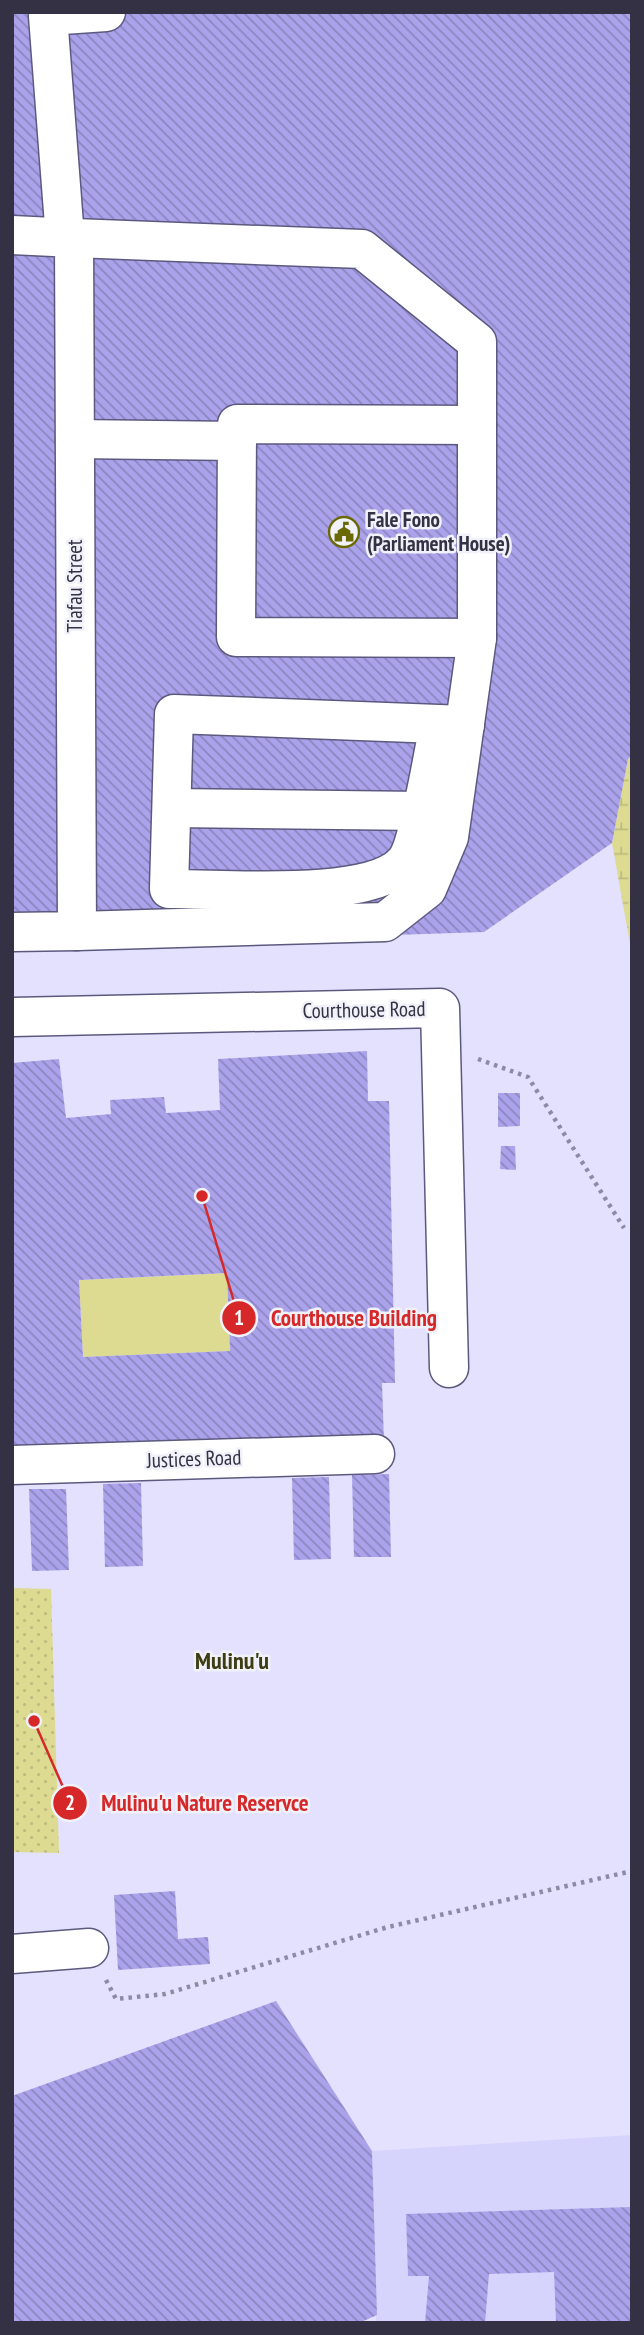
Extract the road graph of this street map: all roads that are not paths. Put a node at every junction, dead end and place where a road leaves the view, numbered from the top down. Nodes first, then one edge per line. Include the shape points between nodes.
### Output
1 (106, 12) edge
2 (12, 236) edge
3 (69, 238) junction
4 (477, 425) junction
5 (75, 439) junction
6 (237, 441) junction
7 (477, 638) junction
8 (452, 724) junction
9 (172, 808) junction
10 (421, 811) junction
11 (195, 888) junction
12 (193, 928) junction
13 (77, 931) junction
14 (12, 932) edge
15 (12, 1017) edge
16 (449, 1368) dead end
17 (375, 1454) dead end
18 (12, 1465) edge
19 (89, 1948) road end
20 (12, 1954) edge

1 - 3 street, Tiafau Street via 48,16
2 - 3 street
3 - 4 street via 362,249 477,342
3 - 5 street, Tiafau Street
4 - 6 street via 237,424
4 - 7 street
5 - 6 street
5 - 13 street, Tiafau Street
6 - 7 street via 236,638
7 - 8 street
8 - 9 street via 174,715
8 - 10 street
8 - 12 street via 449,837 427,890 385,922
9 - 10 street
9 - 11 street via 169,888
10 - 11 street via 405,863 374,882 341,888
11 - 12 street
12 - 13 street
13 - 14 street
15 - 16 street, Courthouse Road via 440,1008
17 - 18 street, Justices Road
19 - 20 street

